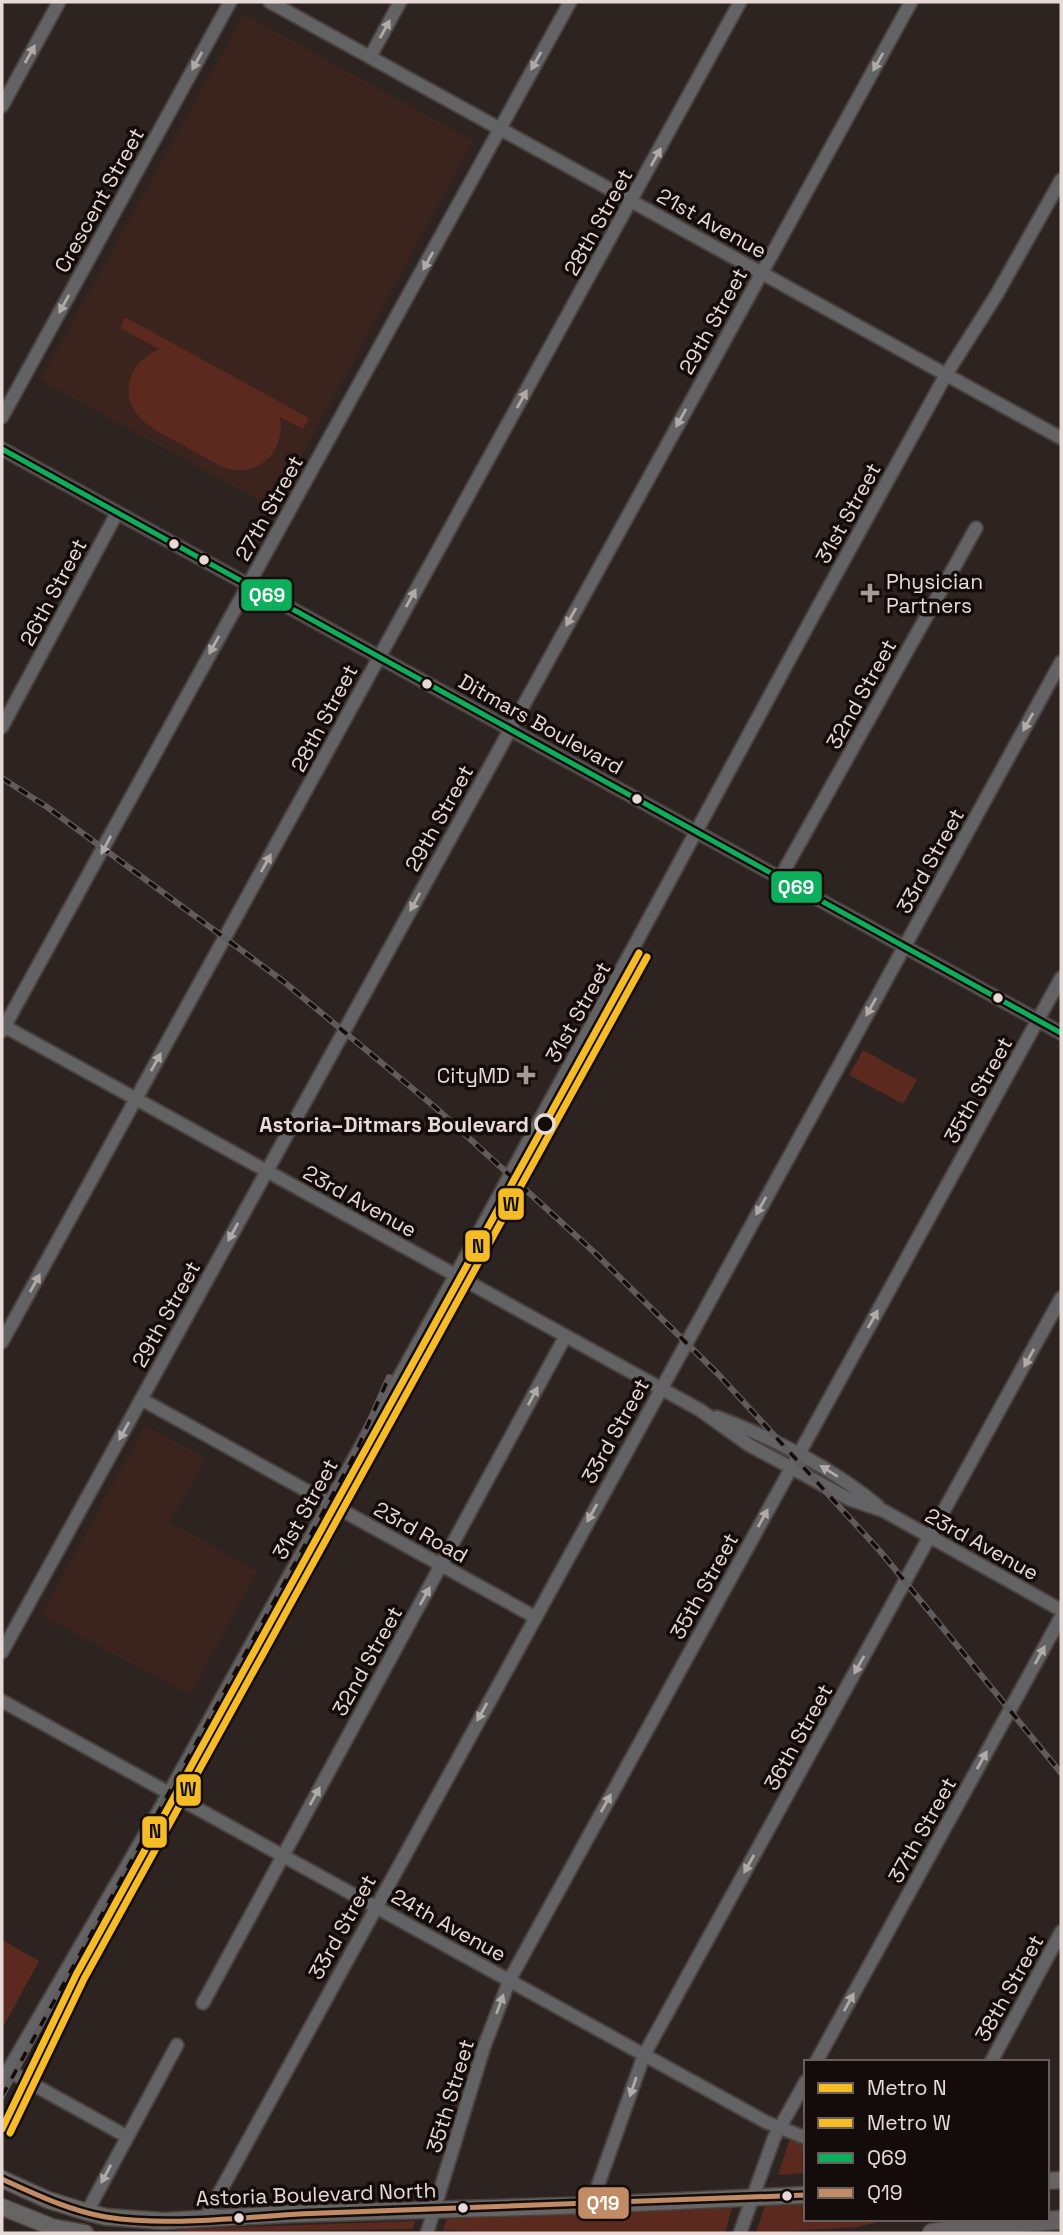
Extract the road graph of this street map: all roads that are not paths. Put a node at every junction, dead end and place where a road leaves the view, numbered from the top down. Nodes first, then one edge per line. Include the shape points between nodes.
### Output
1 (59, 2) edge
2 (230, 2) edge
3 (270, 2) edge
4 (400, 2) edge
5 (570, 2) edge
6 (740, 2) edge
7 (911, 2) edge
8 (370, 57) junction
9 (2, 106) edge
10 (499, 128) junction
11 (1061, 180) edge
12 (631, 201) junction
13 (762, 272) junction
14 (947, 373) junction
15 (2, 417) edge
16 (1060, 436) edge
17 (2, 449) edge
18 (117, 513) junction
19 (976, 528) dead end
20 (248, 586) junction
21 (378, 657) junction
22 (1061, 662) edge
23 (2, 727) edge
24 (509, 729) junction
25 (696, 832) junction
26 (780, 878) junction
27 (904, 947) junction
28 (1061, 978) edge
29 (1038, 1021) junction
30 (3, 1028) edge
31 (1061, 1033) edge
32 (135, 1100) junction
33 (266, 1172) junction
34 (456, 1276) junction
35 (1061, 1298) edge
36 (565, 1337) junction
37 (2, 1342) edge
38 (661, 1389) junction
39 (141, 1399) junction
40 (700, 1410) junction
41 (799, 1454) junction
42 (791, 1468) junction
43 (330, 1503) junction
44 (884, 1511) junction
45 (931, 1538) junction
46 (442, 1565) junction
47 (1061, 1610) edge
48 (535, 1617) junction
49 (1061, 1617) edge
50 (2, 1652) edge
51 (2, 1701) edge
52 (169, 1793) junction
53 (282, 1855) junction
54 (375, 1906) junction
55 (1061, 1932) edge
56 (510, 1979) junction
57 (203, 2003) dead end
58 (177, 2045) dead end
59 (644, 2055) junction
60 (817, 2060) edge
61 (991, 2060) edge
62 (5, 2075) edge
63 (804, 2085) edge
64 (780, 2127) junction
65 (126, 2136) junction
66 (804, 2137) edge
67 (2, 2179) edge
68 (804, 2195) edge
69 (750, 2204) junction
70 (592, 2205) junction
71 (2, 2207) edge
72 (435, 2209) junction
73 (87, 2212) junction
74 (205, 2219) junction
75 (1046, 2221) edge
76 (428, 2232) edge
77 (85, 2233) edge
78 (740, 2233) edge
79 (932, 2233) edge

9 -> 1 street
2 -> 15 street, Crescent Street
3 - 8 street, 21st Avenue
8 -> 4 street
5 -> 10 street, 27th Street
12 -> 6 street, 28th Street
7 -> 13 street, 29th Street
8 - 10 street, 21st Avenue
10 - 12 street, 21st Avenue
10 -> 20 street, 27th Street
11 - 14 street, 31st Street
12 - 13 street, 21st Avenue
21 -> 12 street, 28th Street
13 - 14 street, 21st Avenue
13 -> 24 street, 29th Street
14 - 16 street, 21st Avenue
14 - 25 street, 31st Street
17 - 18 street, Ditmars Boulevard
18 - 20 street, Ditmars Boulevard
18 - 23 street, 26th Street
19 - 26 street, 32nd Street
20 - 21 street, Ditmars Boulevard
20 -> 30 street, 27th Street
21 - 24 street, Ditmars Boulevard
32 -> 21 street, 28th Street
22 -> 27 street, 33rd Street
24 - 25 street, Ditmars Boulevard
24 -> 33 street, 29th Street
25 - 26 street, Ditmars Boulevard
25 - 34 street, 31st Street
26 - 27 street, Ditmars Boulevard
27 - 29 street, Ditmars Boulevard
27 -> 38 street, 33rd Street
28 - 29 street, 35th Street
29 - 31 street, Ditmars Boulevard
41 -> 29 street, 35th Street
30 - 32 street, 23rd Avenue
32 - 33 street, 23rd Avenue
37 -> 32 street, 28th Street
33 - 34 street, 23rd Avenue
33 -> 39 street, 29th Street
34 - 36 street, 23rd Avenue
34 - 43 street, 31st Street
35 -> 45 street, 36th Street
36 - 38 street, 23rd Avenue
46 -> 36 street, 32nd Street
38 - 40 street, 23rd Avenue
38 -> 48 street, 33rd Street
39 - 43 street, 23rd Road
39 -> 50 street, 29th Street
40 - 41 street, 23rd Avenue
40 - 42 street, 23rd Avenue
41 - 42 street, 35th Street
44 -> 41 street, 23rd Avenue
42 - 44 street, 23rd Avenue via 849,1499
56 -> 42 street, 35th Street
43 - 46 street, 23rd Road
43 - 52 street, 31st Street
44 - 45 street, 23rd Avenue
45 - 47 street, 23rd Avenue
45 -> 59 street, 36th Street
46 - 48 street, 23rd Road
53 -> 46 street, 32nd Street
48 -> 54 street, 33rd Street
60 -> 49 street, 37th Street
51 - 52 street, 24th Avenue
52 - 53 street, 24th Avenue
52 - 62 street, 31st Street
53 - 54 street, 24th Avenue
53 - 57 street, 32nd Street
54 - 56 street, 24th Avenue
54 - 74 street, 33rd Street
55 - 61 street, 38th Street
56 - 59 street, 24th Avenue
72 -> 56 street, 35th Street
58 - 65 street
59 - 64 street, 24th Avenue
59 -> 70 street, 36th Street
62 - 65 street
63 - 64 street
64 - 66 street, 24th Avenue
64 - 69 street
65 -> 73 street
67 - 73 main road, Astoria Boulevard North
68 - 69 main road, Astoria Boulevard North
69 - 70 main road, Astoria Boulevard North
69 - 78 street
70 - 72 main road, Astoria Boulevard North
71 - 77 main road via 52,2227
72 - 74 main road, Astoria Boulevard North
72 - 76 street, 35th Street
73 - 74 main road, Astoria Boulevard North via 164,2221
75 - 79 highway

